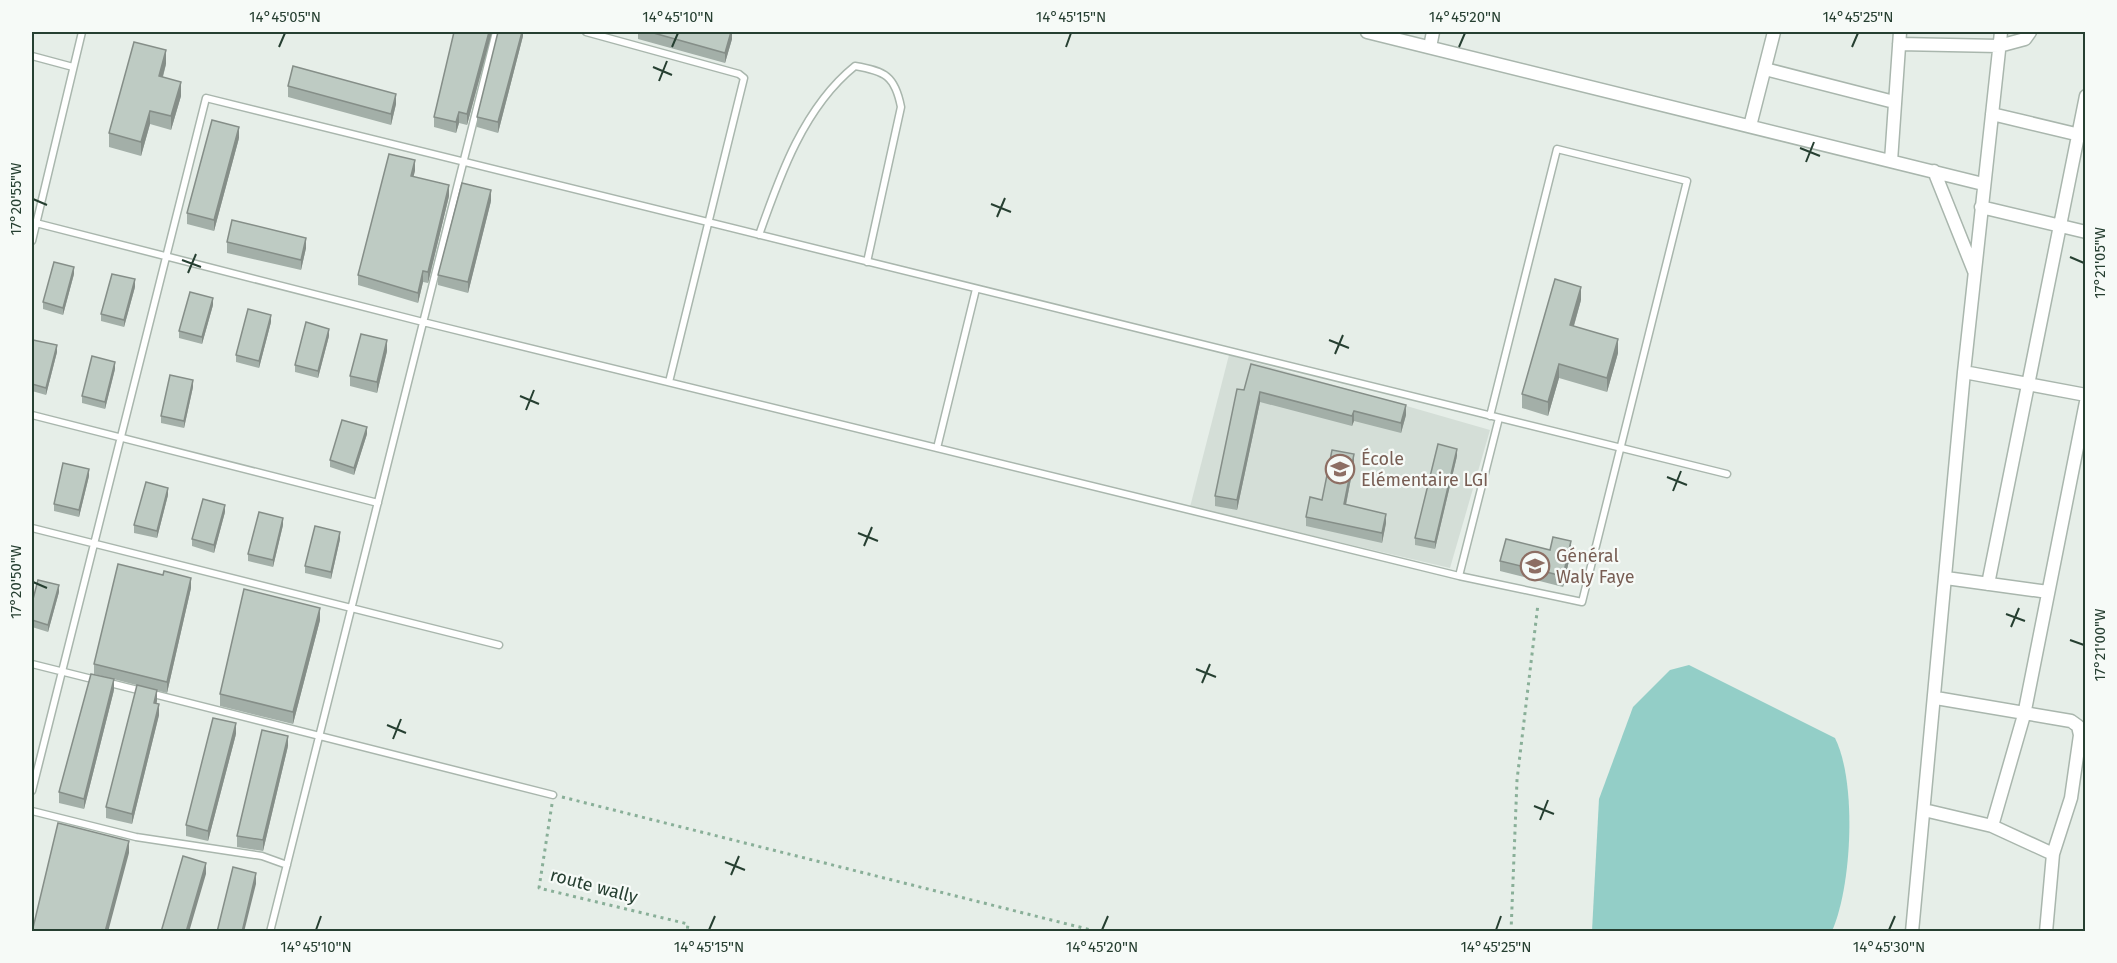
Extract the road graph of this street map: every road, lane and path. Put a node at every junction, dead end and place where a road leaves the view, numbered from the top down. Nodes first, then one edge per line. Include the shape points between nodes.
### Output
1 (82, 32) edge
2 (496, 32) edge
3 (586, 32) edge
4 (1367, 32) edge
5 (1433, 32) edge
6 (1774, 32) edge
7 (2001, 32) edge
8 (2031, 32) edge
9 (1899, 38) edge
10 (1999, 46) junction
11 (1430, 47) junction
12 (32, 56) edge
13 (73, 67) junction
14 (1765, 69) junction
15 (2085, 96) edge
16 (1894, 102) junction
17 (1992, 114) junction
18 (1750, 126) junction
19 (2082, 135) edge
20 (1891, 161) junction
21 (463, 162) junction
22 (1934, 171) junction
23 (1983, 184) junction
24 (1981, 207) junction
25 (707, 222) junction
26 (34, 223) edge
27 (2059, 226) junction
28 (2085, 232) edge
29 (759, 235) junction
30 (32, 241) edge
31 (166, 256) junction
32 (867, 262) junction
33 (1975, 273) junction
34 (976, 288) junction
35 (423, 322) junction
36 (1965, 372) junction
37 (669, 382) junction
38 (2028, 385) junction
39 (2085, 395) edge
40 (2085, 402) edge
41 (32, 415) edge
42 (1490, 416) junction
43 (1499, 418) junction
44 (120, 438) junction
45 (936, 448) junction
46 (1621, 448) junction
47 (1727, 474) dead end
48 (378, 503) junction
49 (32, 528) edge
50 (94, 543) junction
51 (1459, 576) junction
52 (1946, 578) junction
53 (1988, 584) junction
54 (2048, 592) junction
55 (1540, 593) junction
56 (351, 608) junction
57 (499, 645) dead end
58 (32, 664) edge
59 (62, 671) junction
60 (1936, 698) junction
61 (2024, 715) junction
62 (319, 736) junction
63 (32, 791) edge
64 (553, 795) junction
65 (1924, 810) junction
66 (32, 811) edge
67 (1992, 826) junction
68 (2054, 854) junction
69 (287, 865) junction
70 (270, 932) edge
71 (687, 932) edge
72 (1099, 932) edge
73 (1511, 932) edge
74 (1912, 932) edge
75 (2046, 932) edge

1 - 13 lane
2 - 21 lane
3 - 25 lane via 744,78
4 - 11 street
5 - 11 street
6 - 14 street
7 - 10 street
8 - 10 street via 2025,39
9 - 10 street
9 - 16 street
10 - 17 street
11 - 18 street
12 - 13 lane
13 - 26 lane
14 - 16 street
14 - 18 street
15 - 19 street
16 - 20 street
17 - 19 street
17 - 23 street
18 - 20 street
19 - 27 street
20 - 22 street
21 - 25 lane
21 - 31 lane via 206,98
21 - 35 lane
22 - 23 street
22 - 33 street
23 - 24 street
24 - 27 street
24 - 33 street
25 - 29 lane
25 - 37 lane
26 - 30 lane
26 - 31 lane
27 - 28 street
27 - 38 street
29 - 32 lane
29 - 32 lane via 777,185 808,121 838,80 855,66 871,69 889,77 897,87 901,107
31 - 35 lane
31 - 44 lane
32 - 34 lane
33 - 36 street
34 - 42 lane
34 - 45 lane
35 - 37 lane
35 - 48 lane
36 - 38 street
36 - 52 street
37 - 45 lane
38 - 39 street
38 - 53 street
40 - 54 street
41 - 44 lane
42 - 43 lane
42 - 46 lane via 1557,149 1578,154 1687,182
43 - 46 lane
43 - 51 lane
44 - 48 lane
44 - 50 lane
45 - 51 lane
46 - 47 lane
46 - 55 lane via 1582,602
48 - 56 lane
49 - 50 lane
50 - 56 lane
50 - 59 lane
51 - 55 lane
52 - 53 street
52 - 60 street
53 - 54 street
54 - 61 street
55 - 73 path via 1517,780
56 - 57 lane
56 - 62 lane
58 - 59 lane
59 - 62 lane
59 - 63 lane
60 - 61 street
60 - 65 street
61 - 67 street
61 - 68 street via 2071,721 2080,729 2071,798
62 - 64 lane
62 - 69 lane
64 - 71 path, route wally via 539,888 688,924
64 - 72 path
65 - 67 street
65 - 74 street
66 - 69 lane via 136,837 262,856
67 - 68 street
68 - 75 street
69 - 70 lane

